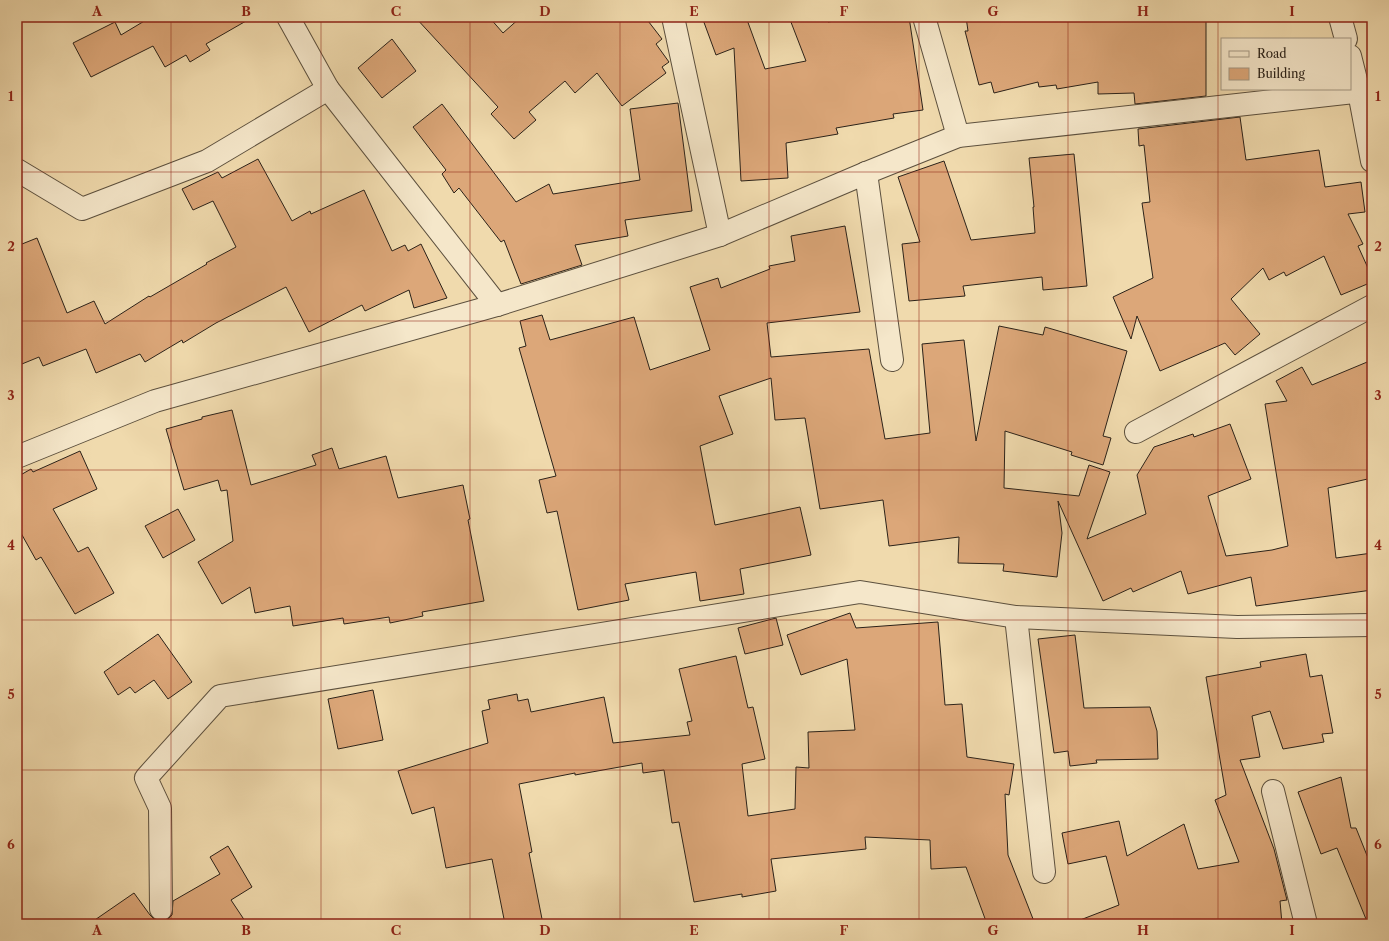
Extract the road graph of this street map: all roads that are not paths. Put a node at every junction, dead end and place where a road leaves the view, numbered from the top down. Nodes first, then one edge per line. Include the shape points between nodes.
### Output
1 (288, 17) edge
2 (673, 17) edge
3 (924, 17) edge
4 (1340, 17) edge
5 (1346, 38) edge
6 (1351, 58) edge
7 (328, 89) junction
8 (1366, 91) edge
9 (958, 136) junction
10 (1372, 162) edge
11 (17, 170) edge
12 (866, 173) junction
13 (720, 236) junction
14 (497, 305) junction
15 (1372, 306) edge
16 (892, 360) dead end
17 (1136, 432) dead end
18 (17, 457) edge
19 (1016, 617) junction
20 (1372, 625) edge
21 (1272, 792) dead end
22 (1044, 872) dead end
23 (160, 909) dead end
24 (1306, 924) edge

1 - 7 street
2 - 13 street
3 - 9 street
4 - 5 street
6 - 8 street
7 - 11 street via 207,161 82,209
7 - 14 street
8 - 9 street
8 - 10 street
9 - 12 street
12 - 13 street
12 - 16 street
13 - 14 street
14 - 18 street via 155,400
15 - 17 street
19 - 20 street via 1237,627
19 - 22 street
19 - 23 street via 860,592 220,696 146,778 160,808
21 - 24 street

